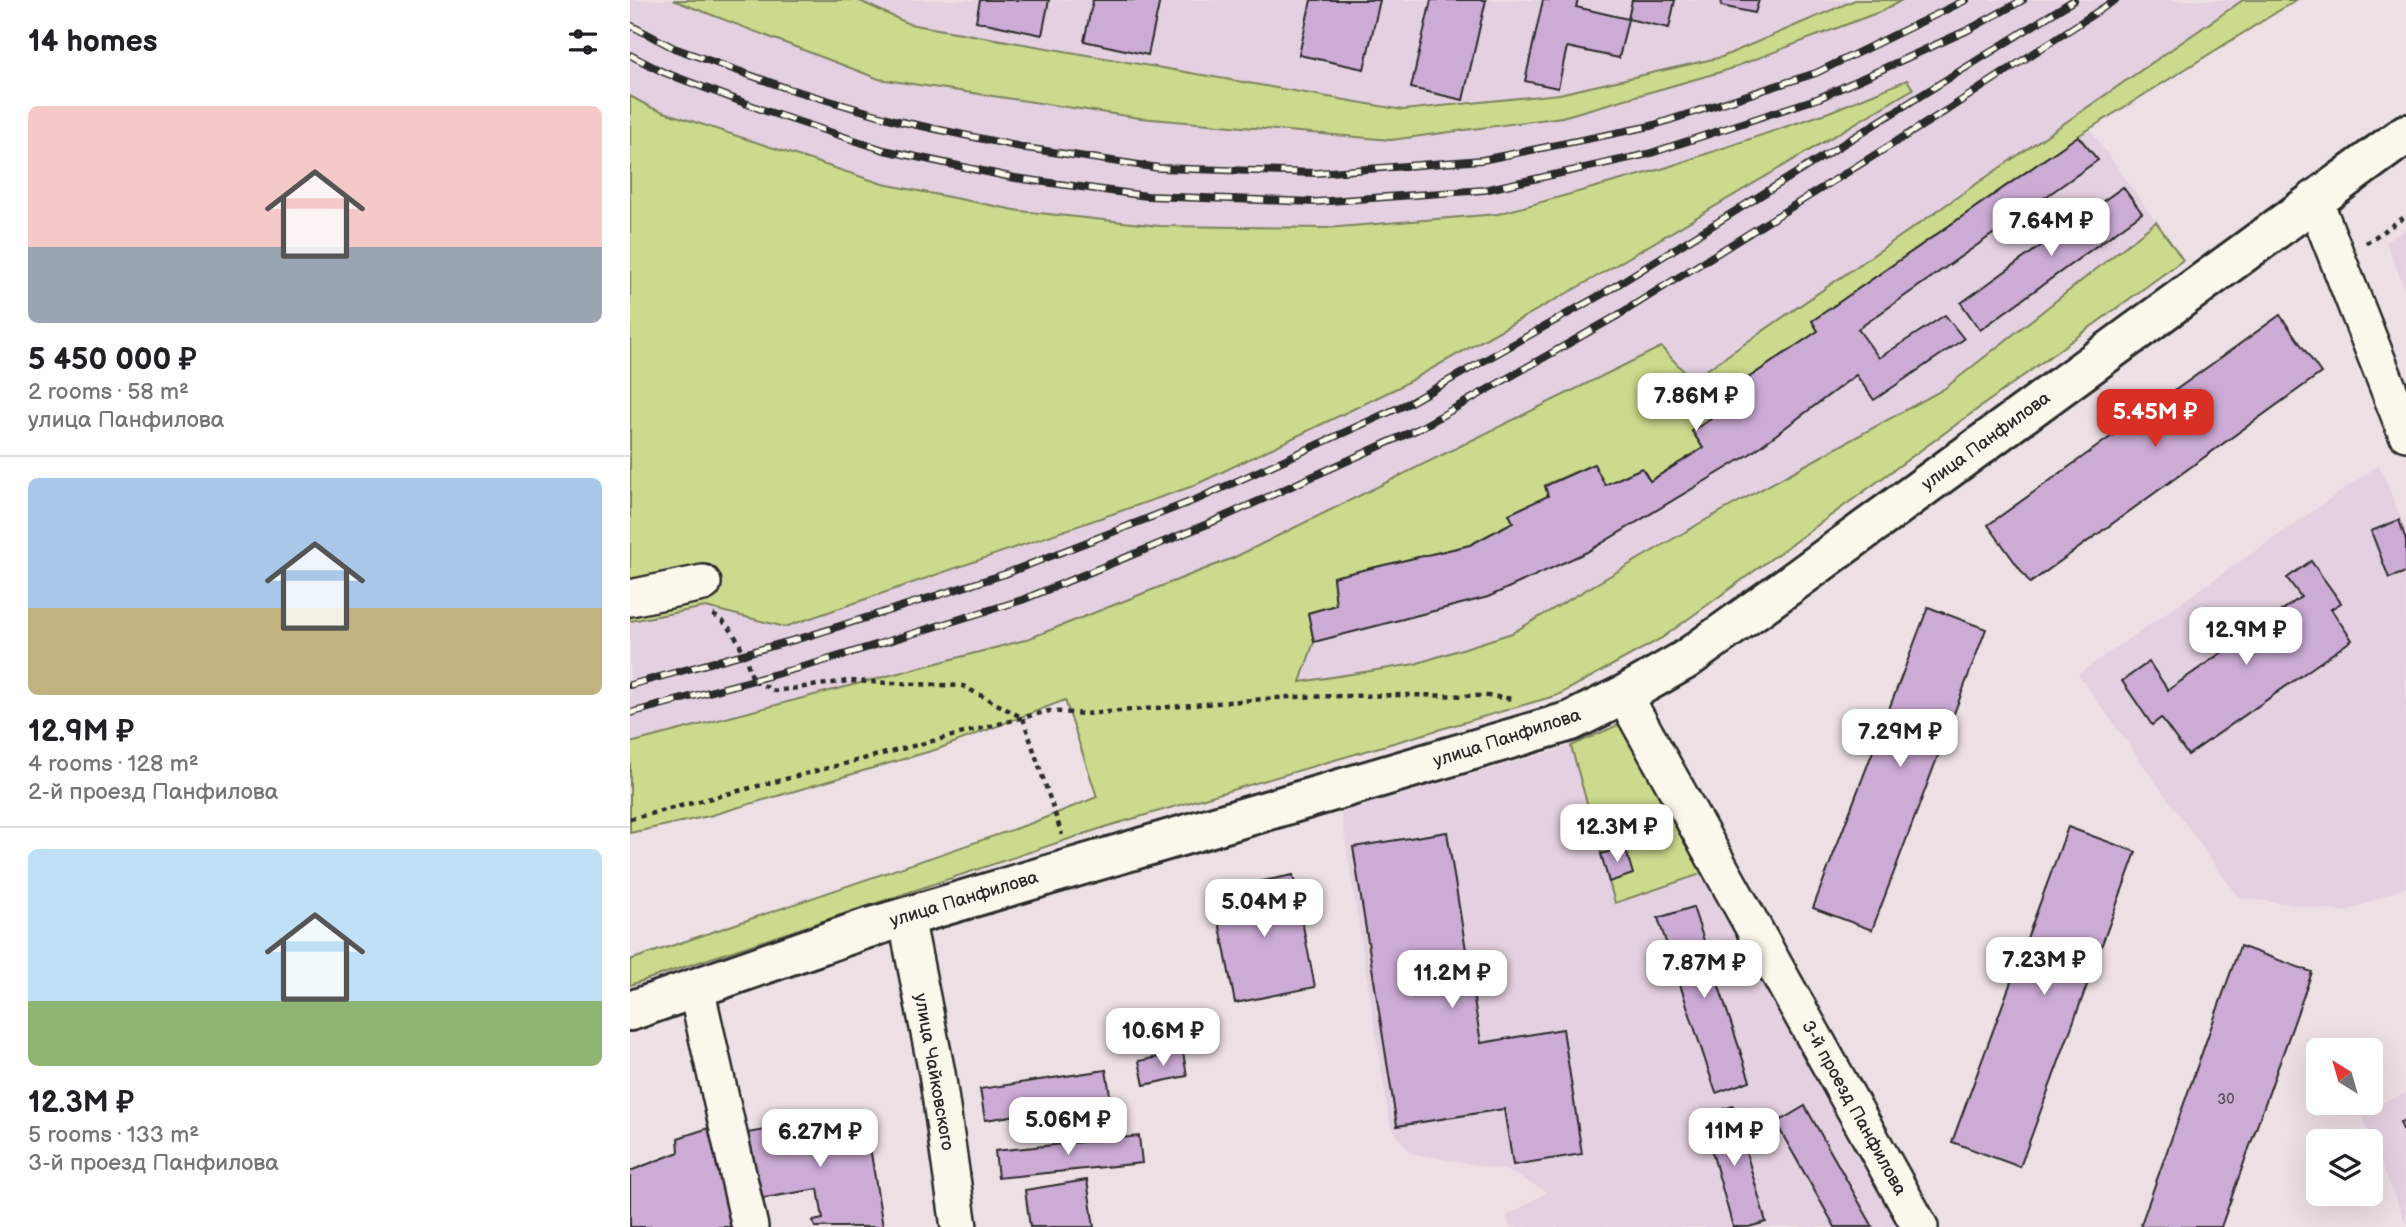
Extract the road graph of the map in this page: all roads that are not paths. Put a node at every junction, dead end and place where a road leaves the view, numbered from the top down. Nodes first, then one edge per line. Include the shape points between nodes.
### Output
1 (2406, 134) edge
2 (2315, 199) junction
3 (2406, 433) edge
4 (703, 583) dead end
5 (630, 598) edge
6 (1624, 695) junction
7 (906, 917) junction
8 (696, 988) junction
9 (630, 1011) edge
10 (750, 1227) edge
11 (959, 1227) edge
12 (1920, 1227) edge

1 - 2 main road, улица Панфилова
2 - 3 street
2 - 6 main road, улица Панфилова via 1685,660
4 - 5 street
6 - 7 main road, улица Панфилова via 1570,721
6 - 12 street, 3-й проезд Панфилова
7 - 8 main road, улица Панфилова
7 - 11 street, улица Чайковского via 937,1073
8 - 9 main road, улица Панфилова
8 - 10 street

